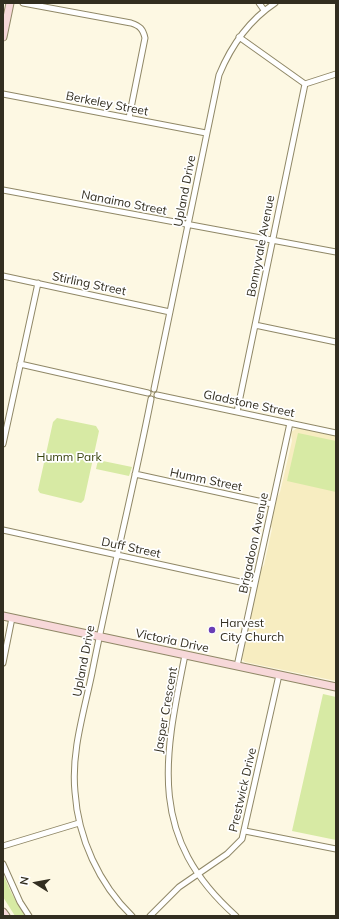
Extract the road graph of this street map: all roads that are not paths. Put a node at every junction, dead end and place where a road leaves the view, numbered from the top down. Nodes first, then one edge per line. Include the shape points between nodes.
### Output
1 (10, 3) edge
2 (23, 3) edge
3 (259, 3) edge
4 (275, 3) edge
5 (264, 10) junction
6 (3, 37) edge
7 (239, 37) junction
8 (336, 74) edge
9 (305, 84) junction
10 (3, 94) edge
11 (129, 118) junction
12 (206, 133) junction
13 (3, 190) edge
14 (189, 226) junction
15 (272, 240) junction
16 (336, 252) edge
17 (3, 276) edge
18 (38, 283) junction
19 (170, 312) junction
20 (255, 325) junction
21 (336, 342) edge
22 (20, 364) junction
23 (154, 389) junction
24 (148, 393) junction
25 (157, 395) junction
26 (151, 399) junction
27 (237, 412) junction
28 (290, 423) junction
29 (336, 433) edge
30 (3, 444) edge
31 (135, 474) junction
32 (272, 504) junction
33 (3, 530) edge
34 (117, 555) junction
35 (254, 585) junction
36 (3, 616) edge
37 (12, 618) junction
38 (3, 626) edge
39 (10, 627) junction
40 (99, 637) junction
41 (186, 655) junction
42 (3, 663) edge
43 (237, 666) junction
44 (279, 675) junction
45 (336, 687) edge
46 (79, 823) junction
47 (245, 831) junction
48 (3, 846) edge
49 (336, 849) edge
50 (3, 864) edge
51 (197, 873) junction
52 (3, 912) edge
53 (6, 916) edge
54 (29, 916) edge
55 (132, 916) edge
56 (150, 916) edge
57 (236, 916) edge

1 - 6 street
2 - 11 street via 140,26 145,38
3 - 5 street
4 - 5 street, Upland Drive
5 - 7 street, Upland Drive
7 - 9 street
7 - 12 street, Upland Drive via 219,75
8 - 9 street
9 - 15 street, Bonnyvale Avenue
10 - 11 street, Berkeley Street
11 - 12 street, Berkeley Street
12 - 14 street, Upland Drive
13 - 14 street, Nanaimo Street
14 - 15 street, Nanaimo Street
14 - 19 street, Upland Drive
15 - 16 street, Nanaimo Street
15 - 20 street, Bonnyvale Avenue
17 - 18 street, Stirling Street
18 - 19 street, Stirling Street
18 - 22 street
19 - 23 street, Upland Drive
20 - 21 street
20 - 27 street, Bonnyvale Avenue
22 - 24 street
22 - 30 street
23 - 24 street
23 - 25 street
24 - 26 street
25 - 26 street
25 - 27 street, Gladstone Street
26 - 31 street, Upland Drive
27 - 28 street, Gladstone Street
28 - 29 street, Gladstone Street
28 - 32 street, Brigadoon Avenue
31 - 32 street, Humm Street
31 - 34 street, Upland Drive
32 - 35 street, Brigadoon Avenue
33 - 34 street, Duff Street
34 - 35 street, Duff Street
34 - 40 street, Upland Drive
35 - 43 street, Brigadoon Avenue
36 - 37 street, Victoria Drive
37 - 39 street
37 - 40 street, Victoria Drive
38 - 39 street
39 - 42 street
40 - 41 street, Victoria Drive
40 - 46 street, Upland Drive via 77,743 74,770
41 - 43 street, Victoria Drive
41 - 51 street, Jasper Crescent via 170,732 167,773 169,799 178,834
43 - 44 street, Victoria Drive
44 - 45 street, Victoria Drive
44 - 47 street, Prestwick Drive
46 - 48 street
46 - 55 street, Upland Drive via 95,864 107,886
47 - 49 street
47 - 51 street, Prestwick Drive via 236,847
50 - 54 street
51 - 56 street, Prestwick Drive via 179,886
51 - 57 street, Jasper Crescent via 210,891
52 - 53 street

